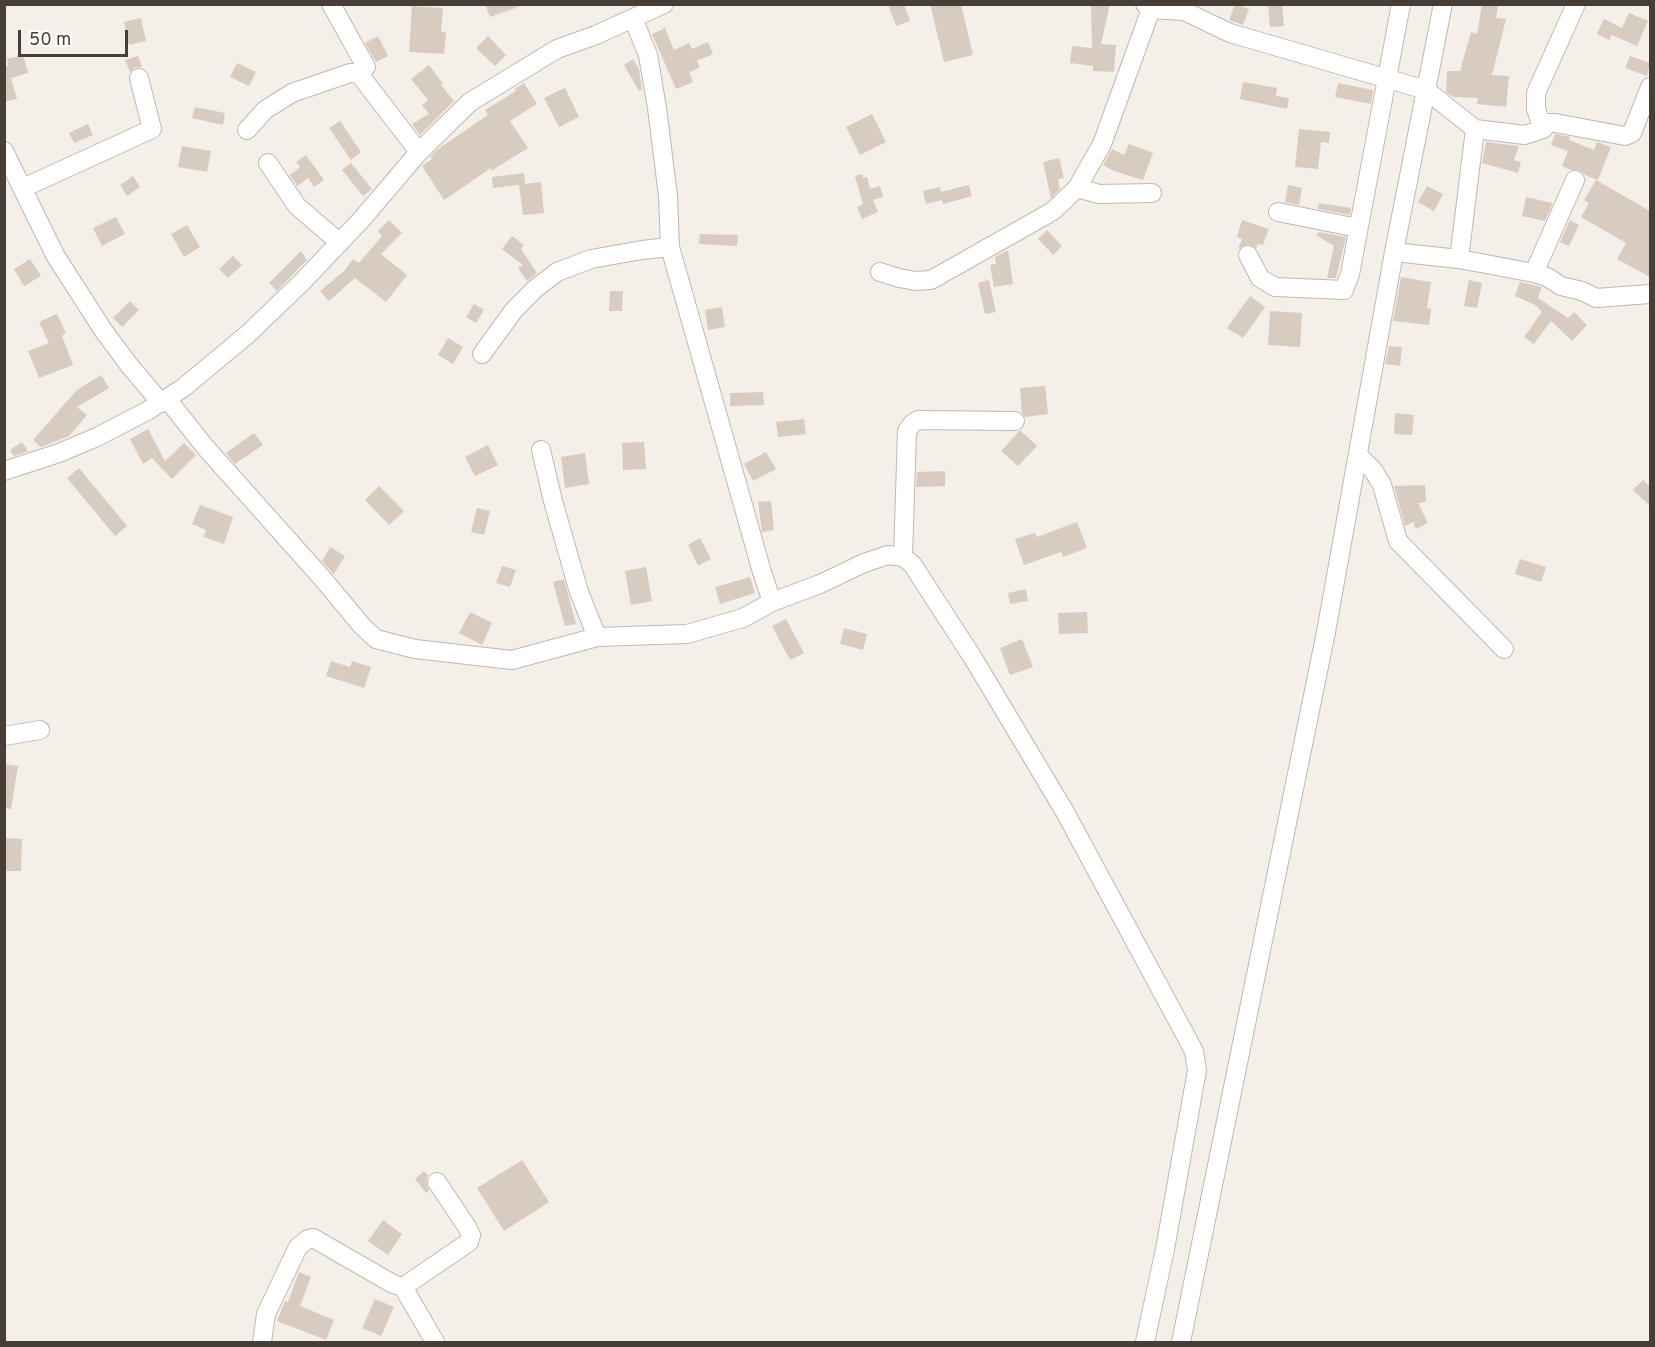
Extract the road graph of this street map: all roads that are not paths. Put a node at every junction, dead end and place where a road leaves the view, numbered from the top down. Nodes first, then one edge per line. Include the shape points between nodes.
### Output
1 (331, 4) edge
2 (664, 4) edge
3 (1401, 4) edge
4 (1443, 4) edge
5 (1576, 4) edge
6 (1148, 7) edge
7 (633, 18) junction
8 (359, 74) junction
9 (139, 78) dead end
10 (1408, 85) junction
11 (1650, 92) edge
12 (1475, 129) junction
13 (1543, 129) junction
14 (247, 130) dead end
15 (4, 151) edge
16 (419, 152) junction
17 (268, 163) dead end
18 (1575, 180) dead end
19 (23, 188) junction
20 (1077, 188) junction
21 (1152, 193) dead end
22 (1278, 212) dead end
23 (1358, 228) junction
24 (340, 243) junction
25 (669, 248) junction
26 (1395, 252) junction
27 (1248, 255) dead end
28 (1459, 260) junction
29 (880, 272) dead end
30 (1533, 273) junction
31 (1650, 294) edge
32 (482, 354) dead end
33 (164, 401) junction
34 (1016, 421) dead end
35 (541, 450) dead end
36 (1358, 455) junction
37 (4, 471) edge
38 (903, 557) junction
39 (772, 602) junction
40 (597, 637) junction
41 (1504, 649) dead end
42 (40, 730) dead end
43 (4, 736) edge
44 (437, 1182) dead end
45 (403, 1287) junction
46 (262, 1342) edge
47 (435, 1342) edge
48 (1145, 1342) edge
49 (1181, 1342) edge

1 - 8 street via 366,67
2 - 7 street
3 - 10 street
4 - 10 street
5 - 13 street via 1536,93 1536,109
6 - 10 street via 1184,11 1230,33
6 - 20 street via 1102,144
7 - 16 street via 557,49 482,93
7 - 25 street via 648,55 657,108 668,196
8 - 14 street via 350,73 292,93 265,110
8 - 16 street
9 - 19 street via 152,129
10 - 12 street
10 - 23 street
10 - 26 street
11 - 13 street via 1632,133 1625,136 1555,123 1548,123
12 - 13 street via 1525,135
12 - 28 street
15 - 19 street
16 - 24 street
17 - 24 street via 297,206
18 - 30 street
19 - 33 street via 55,255 103,330 129,365
20 - 21 street via 1099,194
20 - 29 street via 1053,211 932,280 916,281
22 - 23 street
23 - 27 street via 1344,290 1275,286 1260,278
24 - 33 street via 248,334
25 - 32 street via 591,259 557,272 514,310
25 - 39 street
26 - 28 street
26 - 36 street
28 - 30 street
30 - 31 street via 1596,298
33 - 37 street via 75,447
33 - 40 street via 376,639 415,649 512,660
34 - 38 street via 918,420 912,424 908,431
35 - 40 street via 579,592
36 - 41 street via 1382,485 1398,541
36 - 49 street via 1326,632
38 - 39 street via 888,555 864,563
38 - 48 street via 912,564 967,649 1065,812 1194,1051 1197,1070
39 - 40 street via 742,618 687,634
42 - 43 street
44 - 45 street via 467,1227 469,1242
45 - 46 street via 313,1238 308,1239 298,1247 266,1314
45 - 47 street

